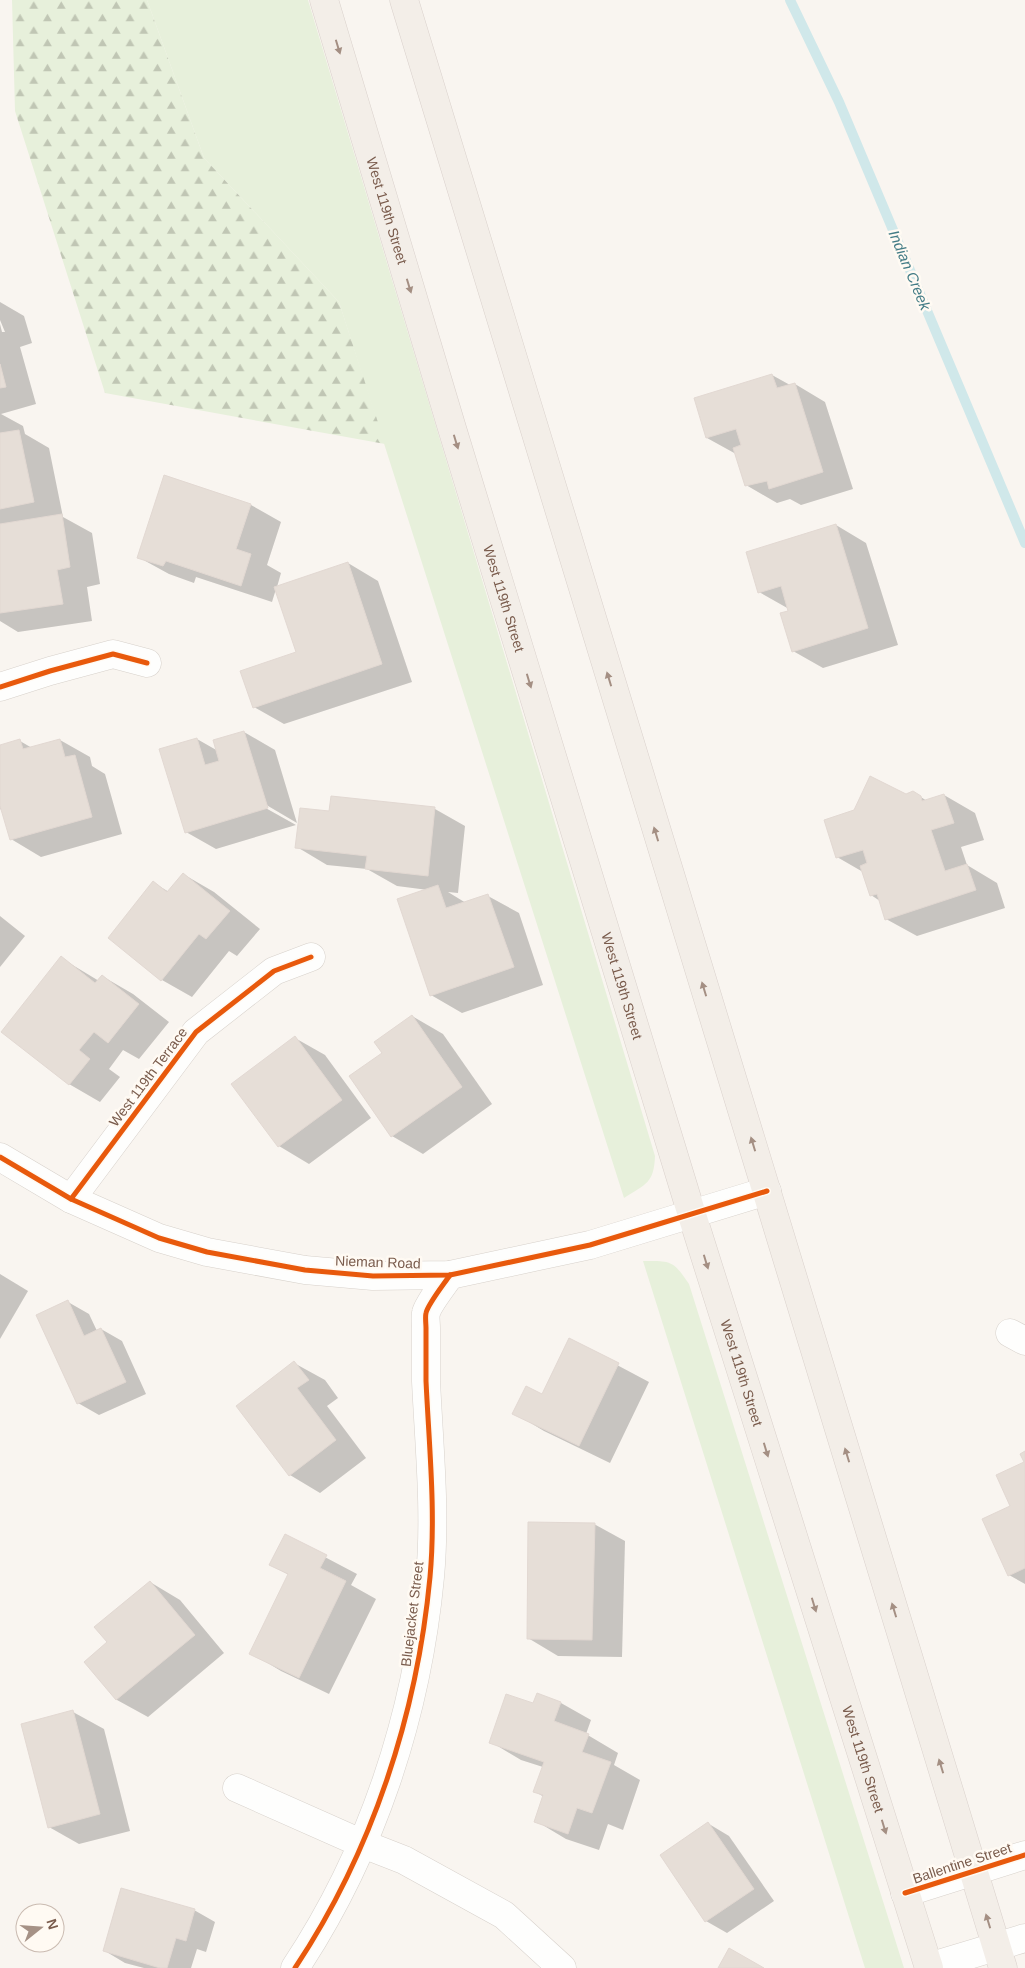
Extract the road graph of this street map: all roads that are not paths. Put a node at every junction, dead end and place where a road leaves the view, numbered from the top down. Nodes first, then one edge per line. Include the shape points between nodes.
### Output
1 (324, 0) edge
2 (404, 0) edge
3 (147, 663) dead end
4 (0, 687) edge
5 (311, 957) dead end
6 (0, 1157) edge
7 (767, 1191) junction
8 (71, 1198) junction
9 (692, 1215) junction
10 (450, 1275) junction
11 (237, 1788) dead end
12 (362, 1844) junction
13 (1025, 1855) edge
14 (973, 1871) junction
15 (905, 1893) junction
16 (1025, 1938) edge
17 (999, 1958) edge
18 (295, 1968) edge
19 (562, 1968) edge
20 (929, 1968) edge

1 -> 9 main road, West 119th Street
7 -> 2 main road
3 - 4 street via 113,654
5 - 8 street, West 119th Terrace via 274,971 196,1032
6 - 8 street, Nieman Road
7 - 9 street, Nieman Road
14 -> 7 main road
8 - 10 street, Nieman Road via 159,1238 207,1252 304,1270 373,1276
9 - 10 street, Nieman Road via 590,1245
9 -> 15 main road, West 119th Street
10 - 12 street, Bluejacket Street via 426,1313 430,1576 414,1687 392,1765
11 - 12 street
12 - 18 street, Bluejacket Street via 343,1888
12 - 19 street via 404,1860 504,1915
13 - 14 street, Ballentine Street
14 - 15 street, Ballentine Street
17 -> 14 main road
15 - 20 main road, West 119th Street
16 - 17 street
17 - 20 street

